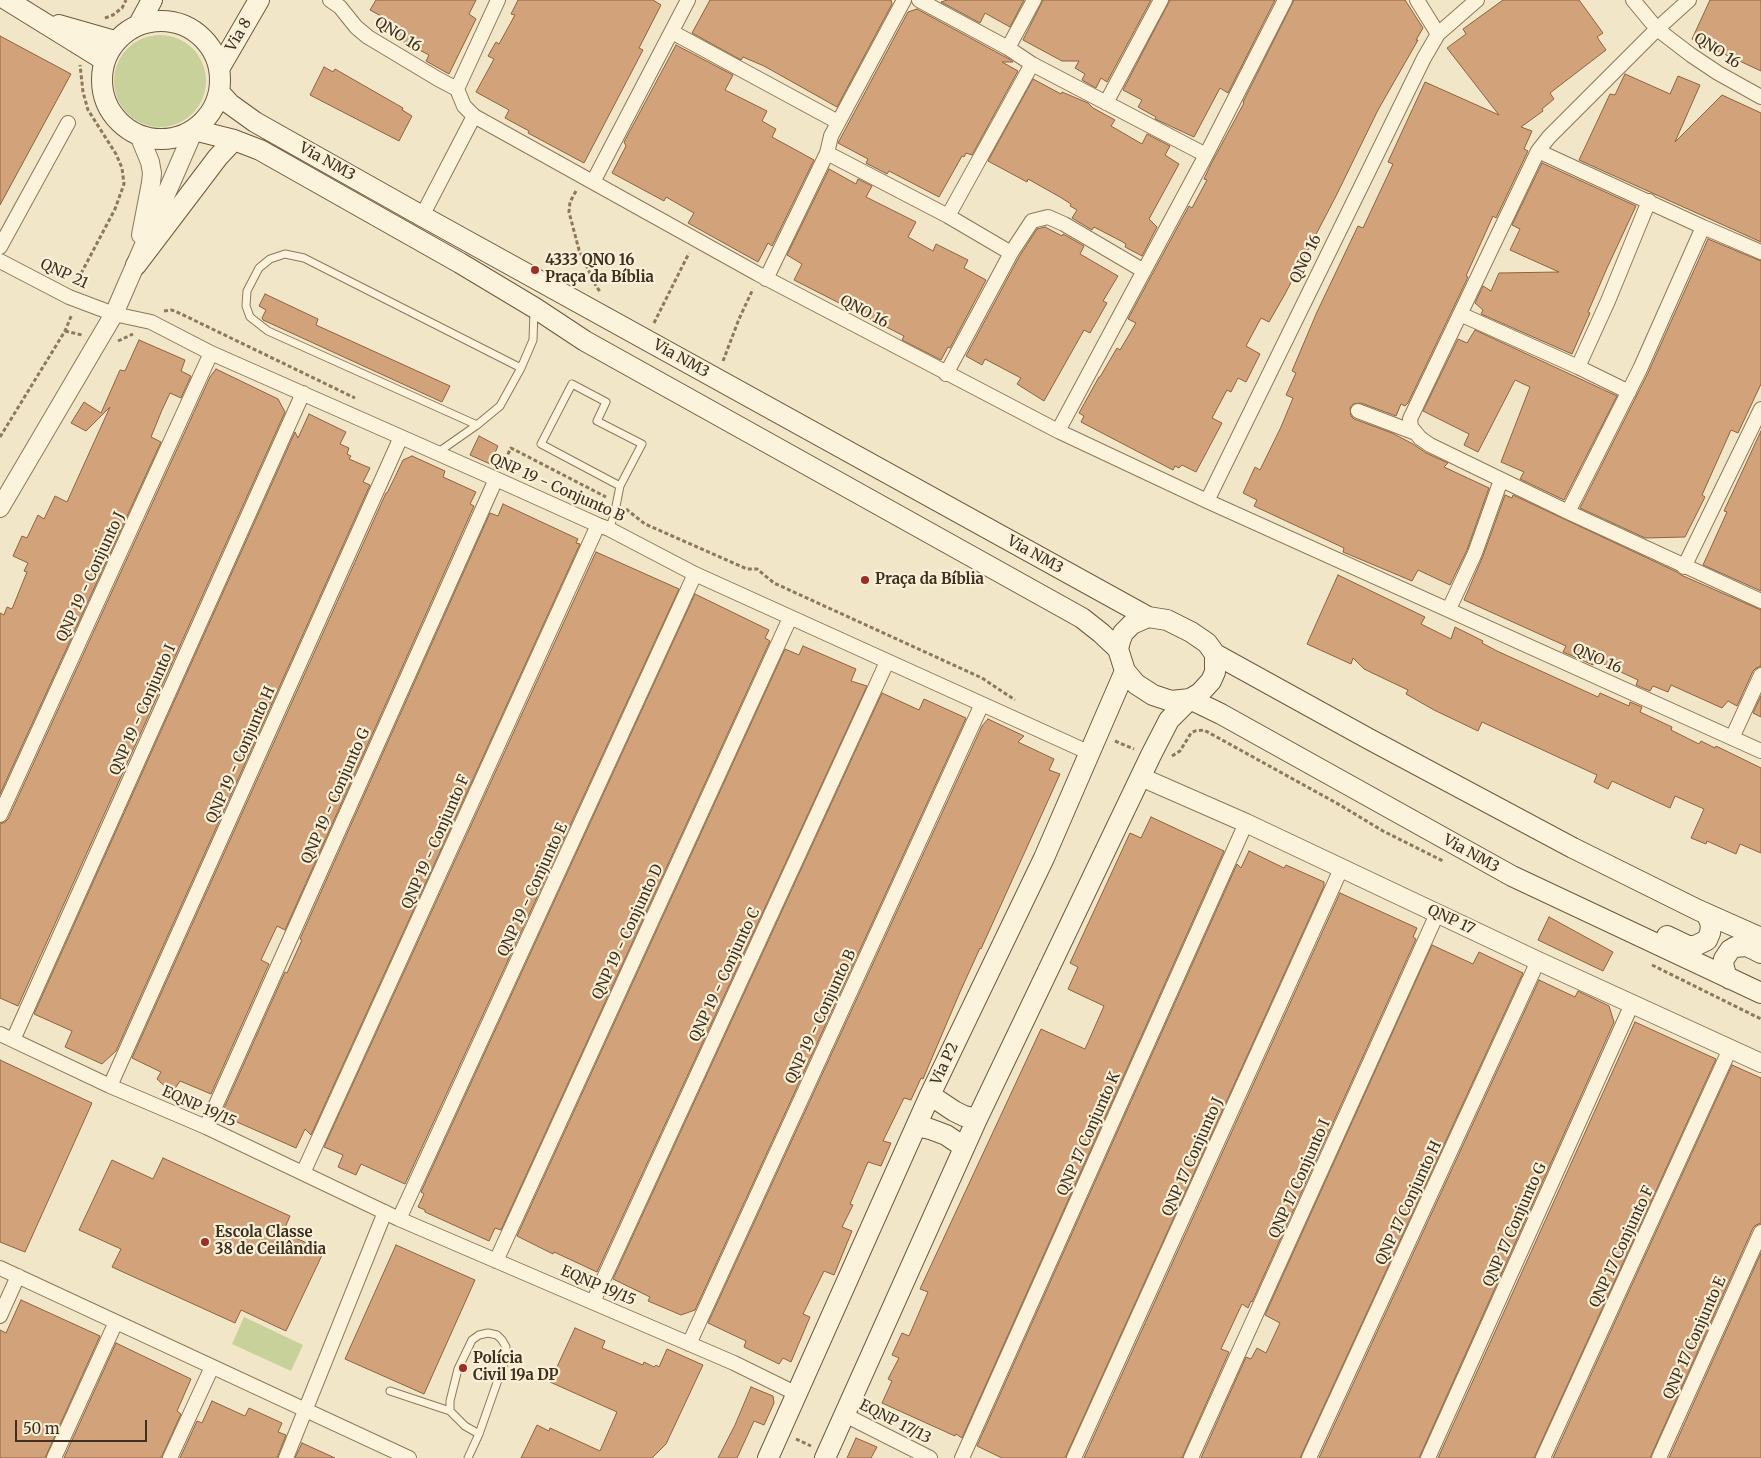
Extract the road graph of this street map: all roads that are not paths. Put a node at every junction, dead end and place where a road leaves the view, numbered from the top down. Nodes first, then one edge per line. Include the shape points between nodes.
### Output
1 (152, 0) edge
2 (258, 0) edge
3 (330, 0) edge
4 (498, 0) edge
5 (688, 0) edge
6 (904, 0) edge
7 (919, 0) edge
8 (1034, 0) edge
9 (1160, 0) edge
10 (1285, 0) edge
11 (1417, 0) edge
12 (1477, 0) edge
13 (1633, 0) edge
14 (1689, 0) edge
15 (11, 1) edge
16 (139, 24) junction
17 (1657, 29) junction
18 (672, 32) junction
19 (1438, 34) junction
20 (79, 38) junction
21 (115, 41) junction
22 (1008, 48) junction
23 (104, 60) junction
24 (1032, 64) junction
25 (219, 69) junction
26 (458, 88) junction
27 (219, 92) junction
28 (1761, 97) edge
29 (1106, 102) junction
30 (474, 116) junction
31 (838, 122) junction
32 (68, 123) dead end
33 (194, 130) junction
34 (139, 134) junction
35 (234, 140) junction
36 (1538, 151) junction
37 (827, 153) junction
38 (1206, 155) junction
39 (588, 179) junction
40 (1649, 202) junction
41 (422, 216) junction
42 (948, 216) junction
43 (1703, 227) junction
44 (0, 247) edge
45 (1761, 252) edge
46 (1011, 253) junction
47 (0, 261) edge
48 (136, 265) junction
49 (1144, 271) junction
50 (762, 277) junction
51 (535, 308) junction
52 (114, 314) junction
53 (1460, 314) junction
54 (211, 353) junction
55 (1578, 367) junction
56 (521, 368) junction
57 (946, 374) junction
58 (1628, 392) junction
59 (303, 393) junction
60 (1761, 409) edge
61 (1358, 411) dead end
62 (477, 425) junction
63 (1058, 431) junction
64 (1413, 432) junction
65 (401, 437) junction
66 (437, 453) junction
67 (496, 479) junction
68 (1501, 480) junction
69 (620, 486) junction
70 (1207, 501) junction
71 (0, 508) edge
72 (1568, 512) junction
73 (604, 527) junction
74 (1684, 567) junction
75 (695, 574) junction
76 (1761, 601) edge
77 (1449, 609) junction
78 (1148, 617) junction
79 (790, 618) junction
80 (1118, 649) junction
81 (1215, 654) junction
82 (888, 662) junction
83 (1125, 671) junction
84 (1761, 675) edge
85 (1190, 699) junction
86 (982, 704) junction
87 (1732, 738) junction
88 (1761, 751) edge
89 (1090, 753) junction
90 (1140, 777) junction
91 (0, 815) edge
92 (1246, 823) junction
93 (1341, 869) junction
94 (1512, 876) junction
95 (1698, 910) junction
96 (1438, 914) junction
97 (1761, 938) edge
98 (1761, 953) edge
99 (1538, 961) junction
100 (1730, 979) junction
101 (1761, 993) edge
102 (1632, 1004) junction
103 (0, 1034) edge
104 (13, 1040) junction
105 (1730, 1049) junction
106 (1761, 1062) edge
107 (110, 1086) junction
108 (930, 1095) junction
109 (977, 1119) junction
110 (917, 1126) junction
111 (206, 1127) junction
112 (964, 1147) junction
113 (303, 1173) junction
114 (385, 1212) junction
115 (399, 1220) junction
116 (1761, 1232) edge
117 (496, 1261) junction
118 (0, 1268) edge
119 (18, 1276) junction
120 (593, 1302) junction
121 (0, 1316) edge
122 (116, 1322) junction
123 (690, 1344) junction
124 (212, 1367) junction
125 (390, 1391) dead end
126 (797, 1394) junction
127 (305, 1410) junction
128 (450, 1411) junction
129 (846, 1415) junction
130 (479, 1434) junction
131 (826, 1456) edge
132 (405, 1457) edge
133 (54, 1458) edge
134 (170, 1458) edge
135 (286, 1458) edge
136 (468, 1458) edge
137 (768, 1458) edge
138 (930, 1458) edge
139 (962, 1458) edge
140 (1074, 1458) edge
141 (1191, 1458) edge
142 (1309, 1458) edge
143 (1428, 1458) edge
144 (1543, 1458) edge
145 (1659, 1458) edge

1 - 16 main road
2 - 25 main road, Via 8
3 - 26 street, QNO 16 via 368,37
4 - 26 street
5 - 18 street
6 - 31 street
7 - 22 street
8 - 22 street
9 - 29 street
10 - 38 street
11 - 19 street
12 - 19 street, QNO 16
13 - 17 street, QNO 16
14 - 17 street
15 - 20 main road via 38,20
16 - 21 main road
16 - 25 main road via 156,20 190,28 214,53
17 - 28 street, QNO 16 via 1718,74
17 - 36 street
18 - 31 street
18 - 39 street
19 - 70 street, QNO 16 via 1408,87
20 - 21 main road
20 - 23 main road
21 - 23 main road
22 - 24 street
23 - 34 main road via 101,78 104,97 112,114 125,128
24 - 29 street
24 - 42 street
25 - 27 main road
26 - 30 street, QNO 16 via 464,106
27 - 33 main road via 206,120
27 - 41 main road, Via NM3 via 255,122
29 - 38 street
30 - 39 street, QNO 16
30 - 41 street
31 - 37 street via 830,136
32 - 44 street
33 - 34 main road via 169,139
33 - 35 main road, Via NM3
33 - 48 street
34 - 48 street via 150,162 152,178
35 - 48 main road
35 - 51 main road, Via NM3 via 260,150
36 - 40 street
36 - 53 street
37 - 42 street
37 - 50 street
38 - 49 street
39 - 50 street, QNO 16
40 - 43 street
40 - 55 street
41 - 78 main road, Via NM3
42 - 46 street
43 - 45 street
43 - 58 street
46 - 49 street via 1032,221 1048,217
46 - 57 street
47 - 52 street, QNP 21 via 69,297
48 - 52 street
49 - 63 street
50 - 57 street, QNO 16
51 - 56 lane via 533,340
51 - 80 main road, Via NM3 via 585,341 1082,618
52 - 54 street, QNP 19 - Conjunto B via 151,322
52 - 71 street
53 - 55 street
53 - 64 street via 1410,419
54 - 59 street, QNP 19 - Conjunto B
54 - 91 street, QNP 19 - Conjunto J
55 - 58 street
56 - 62 lane via 500,406
56 - 62 lane via 304,258 285,254 270,259 259,268 247,291 246,306 250,317 268,331
57 - 63 street, QNO 16
58 - 72 street
59 - 65 street, QNP 19 - Conjunto B
59 - 104 street, QNP 19 - Conjunto I
60 - 74 street
61 - 64 street
62 - 66 lane
63 - 70 street, QNO 16
64 - 68 street via 1430,445
65 - 66 street, QNP 19 - Conjunto B
65 - 107 street, QNP 19 - Conjunto H
66 - 67 street, QNP 19 - Conjunto B
67 - 73 street, QNP 19 - Conjunto B
67 - 111 street, QNP 19 - Conjunto G
68 - 72 street
68 - 77 street via 1475,553
69 - 69 lane via 642,444 597,420 606,402 572,384 541,444
69 - 73 lane via 614,516
70 - 77 street, QNO 16
72 - 74 street
73 - 75 street, QNP 19 - Conjunto B
73 - 113 street, QNP 19 - Conjunto F
74 - 76 street
75 - 79 street, QNP 19 - Conjunto B
75 - 115 street, QNP 19 - Conjunto E
77 - 87 street, QNO 16
78 - 80 main road via 1132,624 1124,633
78 - 81 main road via 1167,620 1191,632 1208,643
79 - 82 street, QNP 19 - Conjunto B
79 - 117 street, QNP 19 - Conjunto D
80 - 83 main road
81 - 85 main road via 1215,672 1211,682
81 - 95 main road via 1564,844
82 - 86 street, QNP 19 - Conjunto B
82 - 120 street, QNP 19 - Conjunto C
83 - 85 main road via 1136,684 1153,695 1171,701
83 - 89 main road, Via P2
84 - 87 street
85 - 90 main road via 1169,720
85 - 94 main road, Via NM3
86 - 89 street, QNP 19 - Conjunto B
86 - 123 street, QNP 19 - Conjunto B
87 - 88 street, QNO 16
89 - 108 main road, Via P2 via 1044,858
90 - 92 street, QNP 17
90 - 109 main road
92 - 93 street, QNP 17
92 - 139 street, QNP 17 Conjunto K
93 - 96 street, QNP 17
93 - 140 street, QNP 17 Conjunto J
94 - 95 main road via 1575,893 1688,946 1701,944 1710,933 1709,919
94 - 100 main road, Via NM3
95 - 97 main road
96 - 99 street, QNP 17
96 - 141 street, QNP 17 Conjunto I
98 - 100 main road via 1747,946 1730,950 1723,964
99 - 102 street, QNP 17
99 - 142 street, QNP 17 Conjunto H
100 - 101 main road, Via NM3
102 - 105 street, QNP 17
102 - 143 street, QNP 17 Conjunto G
103 - 104 street, EQNP 19/15
104 - 107 street, EQNP 19/15
105 - 106 street, QNP 17
105 - 144 street, QNP 17 Conjunto F
107 - 111 street, EQNP 19/15
108 - 109 main road via 964,1116
108 - 110 main road, Via P2
109 - 112 main road
110 - 112 main road via 938,1132
110 - 126 main road, Via P2
111 - 113 street, EQNP 19/15
112 - 129 main road
113 - 114 street, EQNP 19/15
114 - 115 street, EQNP 19/15
114 - 127 street
115 - 117 street, EQNP 19/15
116 - 145 street, QNP 17 Conjunto E
117 - 120 street, EQNP 19/15
118 - 119 street
119 - 121 street
119 - 122 street
120 - 123 street, EQNP 19/15
122 - 124 street
122 - 133 street
123 - 126 street, EQNP 19/15
124 - 127 street
124 - 134 street
125 - 128 lane
126 - 137 main road, Via P2
127 - 132 street
127 - 135 street
128 - 130 lane
128 - 130 lane via 458,1369 472,1340 479,1335 497,1335 506,1347 505,1360
129 - 131 main road
129 - 138 street, EQNP 17/13
130 - 136 lane

